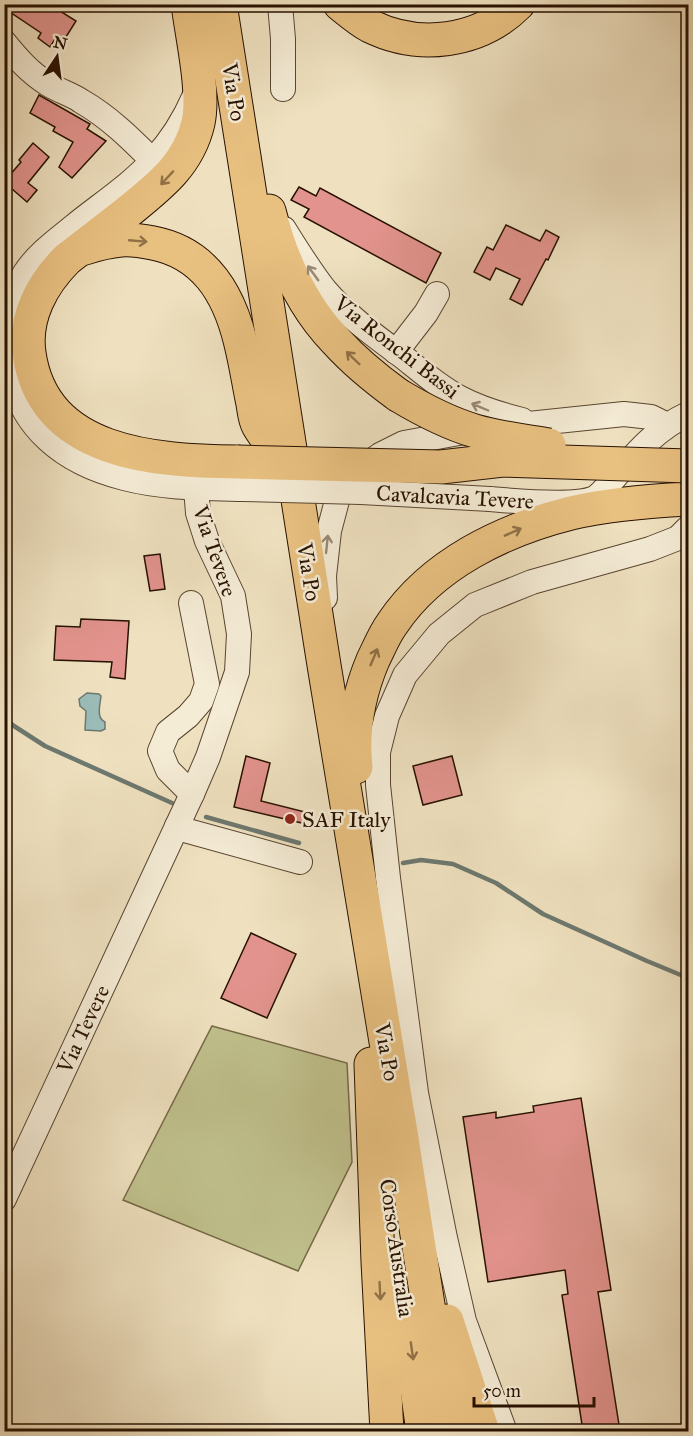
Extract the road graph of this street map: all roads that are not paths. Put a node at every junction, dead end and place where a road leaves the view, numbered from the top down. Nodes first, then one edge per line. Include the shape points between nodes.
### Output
1 (188, 4) edge
2 (280, 4) edge
3 (340, 4) edge
4 (371, 4) edge
5 (484, 4) edge
6 (518, 4) edge
7 (214, 11) edge
8 (4, 42) edge
9 (199, 87) junction
10 (283, 89) dead end
11 (153, 161) junction
12 (267, 201) junction
13 (80, 249) junction
14 (437, 294) dead end
15 (396, 352) junction
16 (681, 421) edge
17 (536, 424) junction
18 (688, 459) edge
19 (444, 466) junction
20 (688, 466) edge
21 (240, 475) junction
22 (688, 486) edge
23 (196, 488) junction
24 (688, 499) edge
25 (280, 500) dead end
26 (688, 528) edge
27 (190, 603) dead end
28 (324, 665) junction
29 (192, 794) junction
30 (177, 826) junction
31 (300, 862) dead end
32 (373, 964) junction
33 (371, 1064) junction
34 (402, 1139) junction
35 (4, 1198) edge
36 (387, 1431) edge
37 (423, 1431) edge
38 (447, 1431) edge
39 (483, 1431) edge
40 (505, 1431) edge

1 - 9 highway
2 - 10 street
3 - 6 highway via 371,26 420,40 471,33 501,19
4 - 5 highway via 410,19 430,20 451,17
7 - 12 highway via 245,107
13 -> 7 highway, Via Po via 106,242 144,241 177,250 204,270 226,299 235,321 257,424 271,445
7 - 28 highway, Via Po
8 - 11 street via 34,74 116,125
9 - 11 street, Via Tevere via 172,138
9 -> 13 highway via 198,122 177,166 160,186
11 - 23 street, Via Tevere via 43,251 25,272 9,310 7,351 11,375 28,417 56,447 125,479
15 -> 12 street, Via Ronchi Bassi via 326,291
18 -> 12 highway, bridge via 516,440 453,423 398,396 356,362 315,315 287,265
13 - 21 highway via 45,285 32,317 28,339 31,366 48,404 68,425 108,446 214,462
14 - 15 street
17 -> 15 street, Via Ronchi Bassi via 462,399
16 - 17 street, Via Ronchi Bassi via 624,414
16 - 21 street, Cavalcavia Tevere, bridge via 646,442 594,498 567,502 350,491
28 -> 17 street, Via Ronchi Bassi via 324,576 329,531 339,493 355,473 404,443
19 - 20 highway, bridge via 503,460
19 - 21 highway, bridge
19 - 22 highway, bridge via 502,477
21 - 23 street, Cavalcavia Tevere
23 - 29 street, Via Tevere via 198,513 233,596 239,634 237,672
32 -> 24 highway via 355,756 358,713 369,671 392,624 412,599 460,559 522,528 572,513
25 - 33 highway, Via Po
26 - 40 street, Via Po via 678,538 650,549 532,582 475,605 439,634 405,675 387,716 378,752 378,785 416,1093 464,1321
27 - 29 street, Via Tevere via 207,684 201,701 168,732 160,751 168,770
28 - 32 highway, Via Po
29 - 30 street, Via Tevere
30 - 31 street
30 - 35 street, Via Tevere
32 - 34 highway, Via Po
33 -> 36 highway
33 -> 37 highway, Corso Australia
34 - 38 highway, Corso Australia
34 - 39 highway via 451,1335

